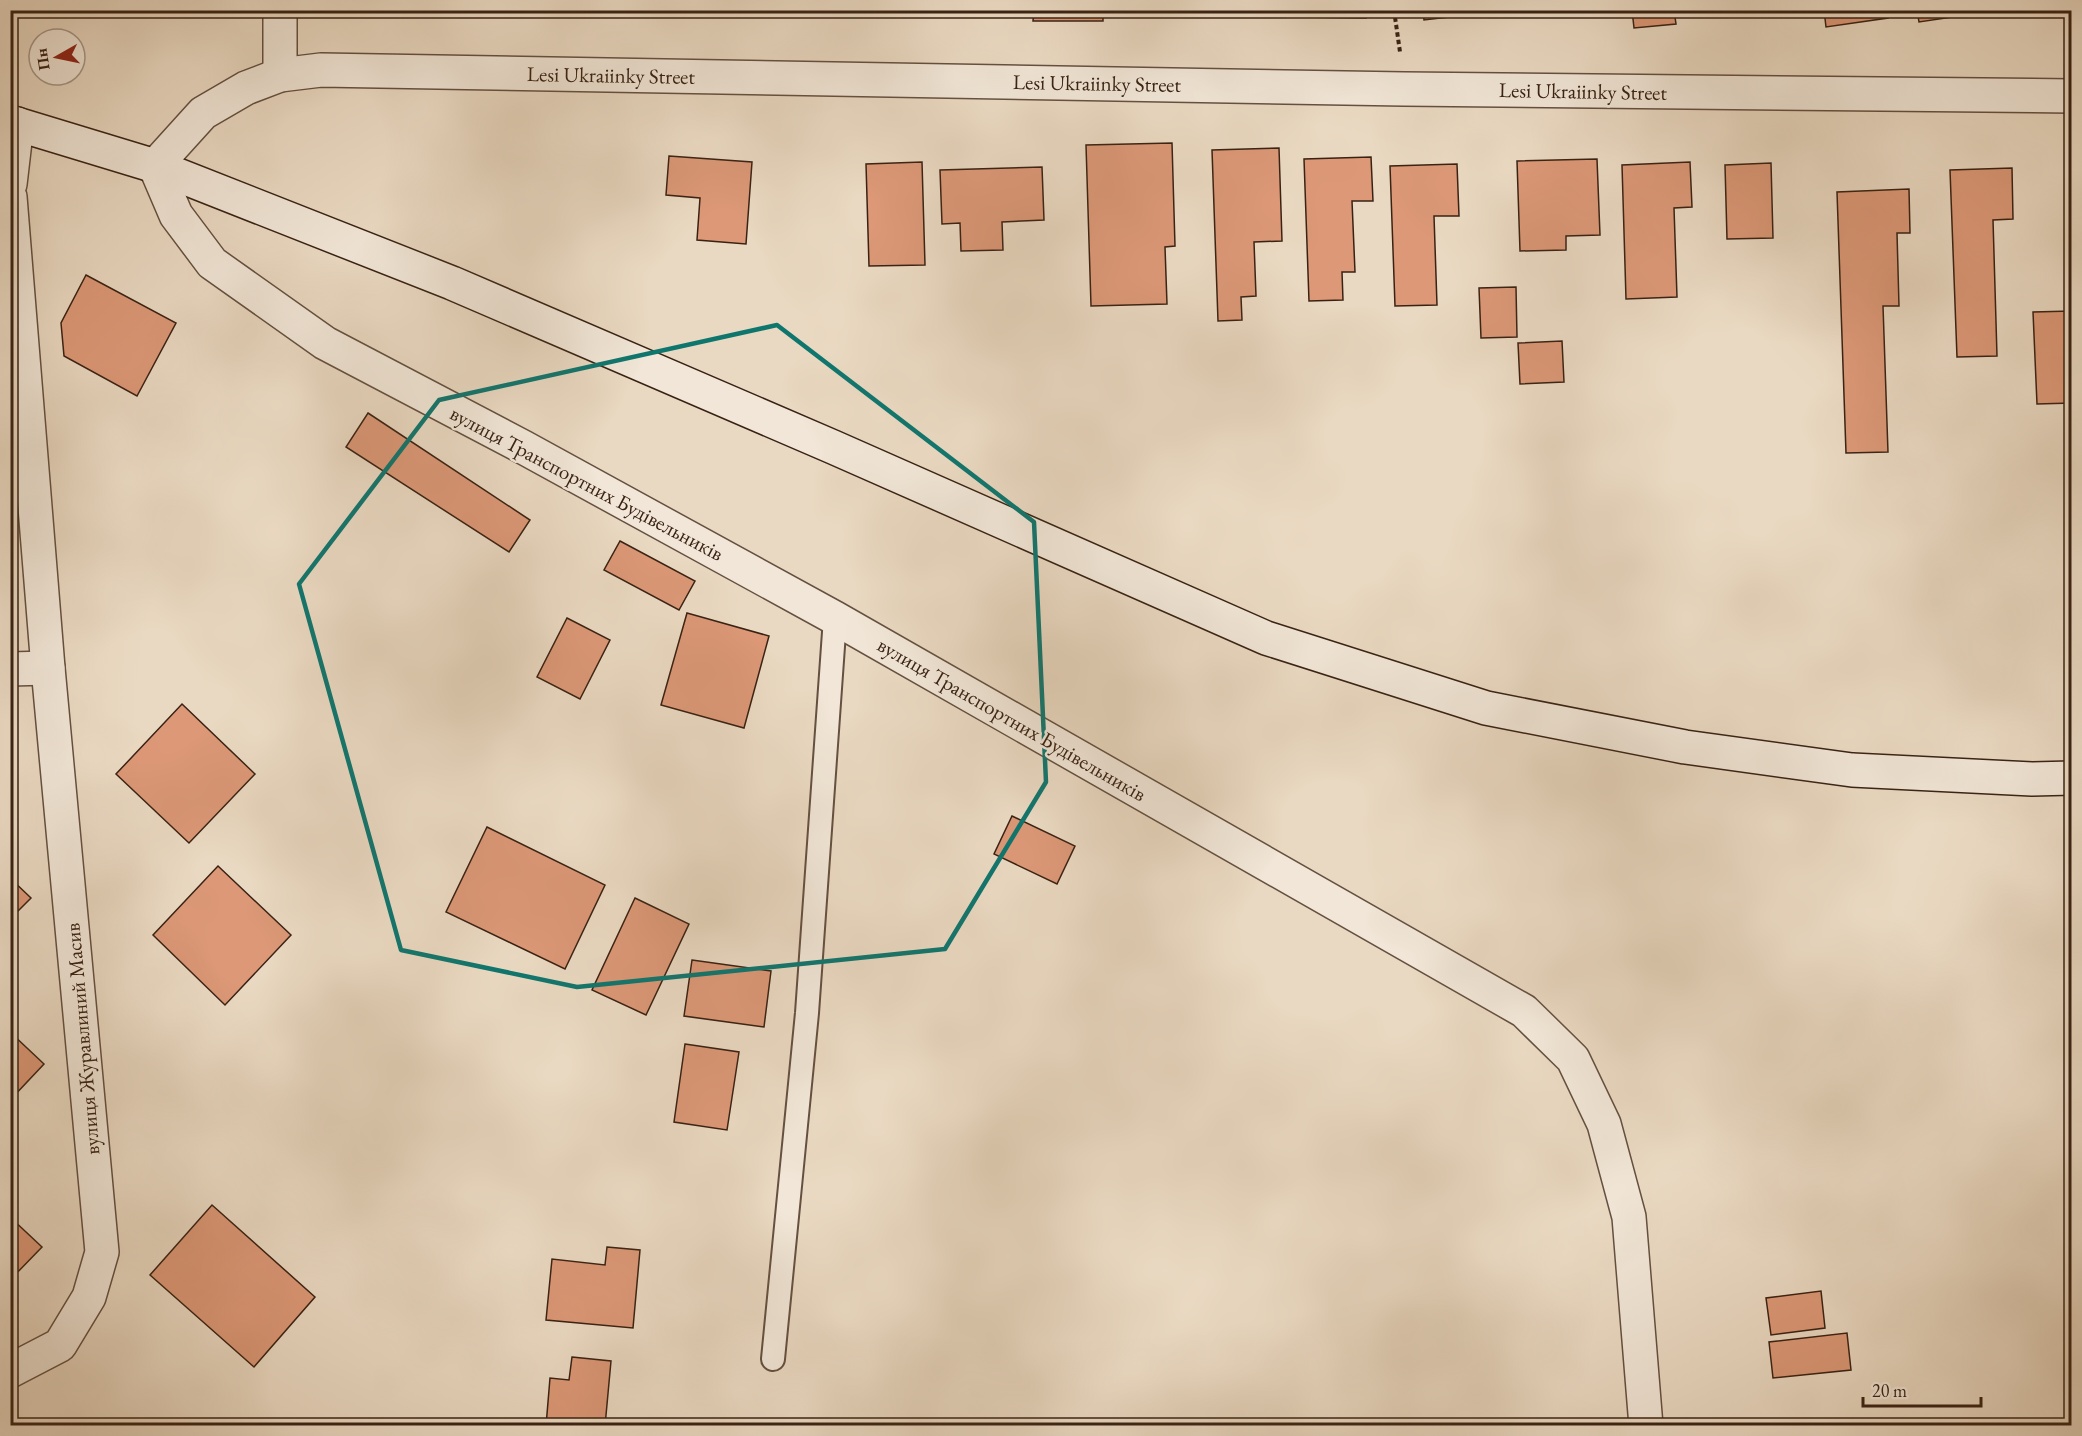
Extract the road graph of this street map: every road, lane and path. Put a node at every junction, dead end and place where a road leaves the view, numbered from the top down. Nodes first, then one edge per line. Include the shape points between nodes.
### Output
1 (280, 10) edge
2 (280, 75) junction
3 (2072, 96) edge
4 (14, 123) edge
5 (155, 166) junction
6 (10, 184) edge
7 (10, 197) edge
8 (835, 618) junction
9 (48, 668) junction
10 (10, 669) edge
11 (2072, 778) edge
12 (773, 1359) dead end
13 (10, 1371) edge
14 (1646, 1425) edge

1 - 2 street
2 - 3 street, Lesi Ukraiinky Street via 321,70
2 - 5 street, Lesi Ukraiinky Street via 246,88 203,113
4 - 5 street
4 - 6 street
5 - 8 street, вулиця Транспортних Будівельників via 176,215 212,263 325,343
5 - 11 street via 452,283 1266,638 1486,708 1685,747 1852,770
7 - 9 street, вулиця Журавлиний Масив
8 - 12 lane via 807,1013
8 - 14 street, вулиця Транспортних Будівельників via 1524,1011 1573,1059 1604,1124 1629,1217
9 - 10 street
9 - 13 street, вулиця Журавлиний Масив via 102,1252 89,1297 60,1345

